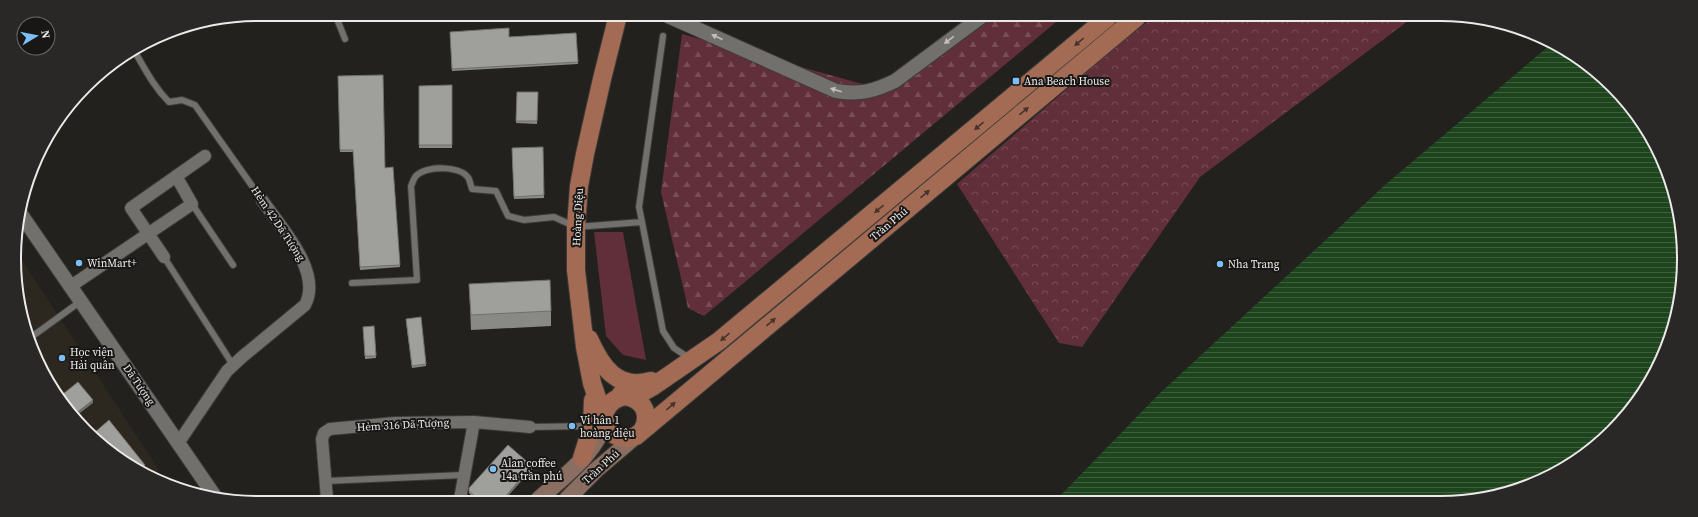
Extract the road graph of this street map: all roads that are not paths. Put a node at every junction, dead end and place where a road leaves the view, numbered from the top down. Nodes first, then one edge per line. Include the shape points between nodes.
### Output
1 (338, 21) edge
2 (616, 21) edge
3 (679, 21) edge
4 (976, 21) edge
5 (1103, 21) edge
6 (1132, 21) edge
7 (663, 36) dead end
8 (345, 39) dead end
9 (137, 55) edge
10 (205, 156) dead end
11 (176, 176) junction
12 (262, 200) joint
13 (192, 204) junction
14 (25, 220) edge
15 (642, 222) junction
16 (576, 227) junction
17 (148, 234) junction
18 (164, 256) joint
19 (233, 265) dead end
20 (352, 283) dead end
21 (71, 286) junction
22 (81, 300) junction
23 (582, 317) junction
24 (34, 335) edge
25 (587, 335) junction
26 (696, 357) junction
27 (233, 365) junction
28 (670, 375) junction
29 (624, 396) junction
30 (474, 422) junction
31 (599, 423) junction
32 (530, 427) joint
33 (639, 434) junction
34 (178, 442) junction
35 (582, 458) joint
36 (463, 475) junction
37 (326, 481) junction
38 (211, 491) edge
39 (327, 496) edge
40 (460, 496) edge
41 (542, 496) edge
42 (570, 496) edge

1 - 8 lane
2 - 16 main road, Hoàng Diệu via 585,154 579,186
4 -> 3 street via 895,81 881,88 852,93 836,91
5 -> 26 main road, Trần Phú via 719,341
33 -> 6 main road, Trần Phú
7 - 15 lane via 639,207
9 - 12 lane, Hẻm 42 Dã Tượng via 160,94 169,102 182,100 196,105
10 - 11 street
11 - 13 street
11 - 17 street via 131,208
12 - 27 street, Hẻm 42 Dã Tượng via 302,258 308,271 311,291 305,305
13 - 17 street
13 - 19 lane
14 - 21 street, Dã Tượng
15 - 16 lane
15 - 26 lane via 663,331 674,348 686,356
16 - 20 lane via 554,217 524,220 508,216 496,191 472,189 469,179 458,170 438,168 422,172 416,176 411,186 417,280
16 - 23 main road, Hoàng Diệu via 576,270
17 - 18 street
17 - 21 street
18 - 27 lane
21 - 22 street, Dã Tượng
22 - 24 lane
22 - 34 street, Dã Tượng
23 - 25 main road
23 - 31 main road, Hoàng Diệu via 593,404
25 - 28 main road via 602,364 620,380 643,383
25 - 29 main road via 598,367 613,390
26 - 28 main road, Trần Phú
27 - 34 street, Hẻm 42 Dã Tượng
28 - 29 main road, Trần Phú via 640,393
29 - 31 main road via 608,407
29 - 33 main road via 637,400 646,412
30 - 32 street, Hẻm 316 Dã Tượng
30 - 36 street
30 - 37 street, Hẻm 316 Dã Tượng via 395,423 330,430 324,433 322,439
31 - 32 lane
31 - 33 main road via 616,437 623,439
31 - 35 main road
33 - 42 main road, Trần Phú
34 - 38 street, Dã Tượng
35 - 41 main road, Trần Phú
36 - 37 lane
36 - 40 street
37 - 39 street, Hẻm 316 Dã Tượng

